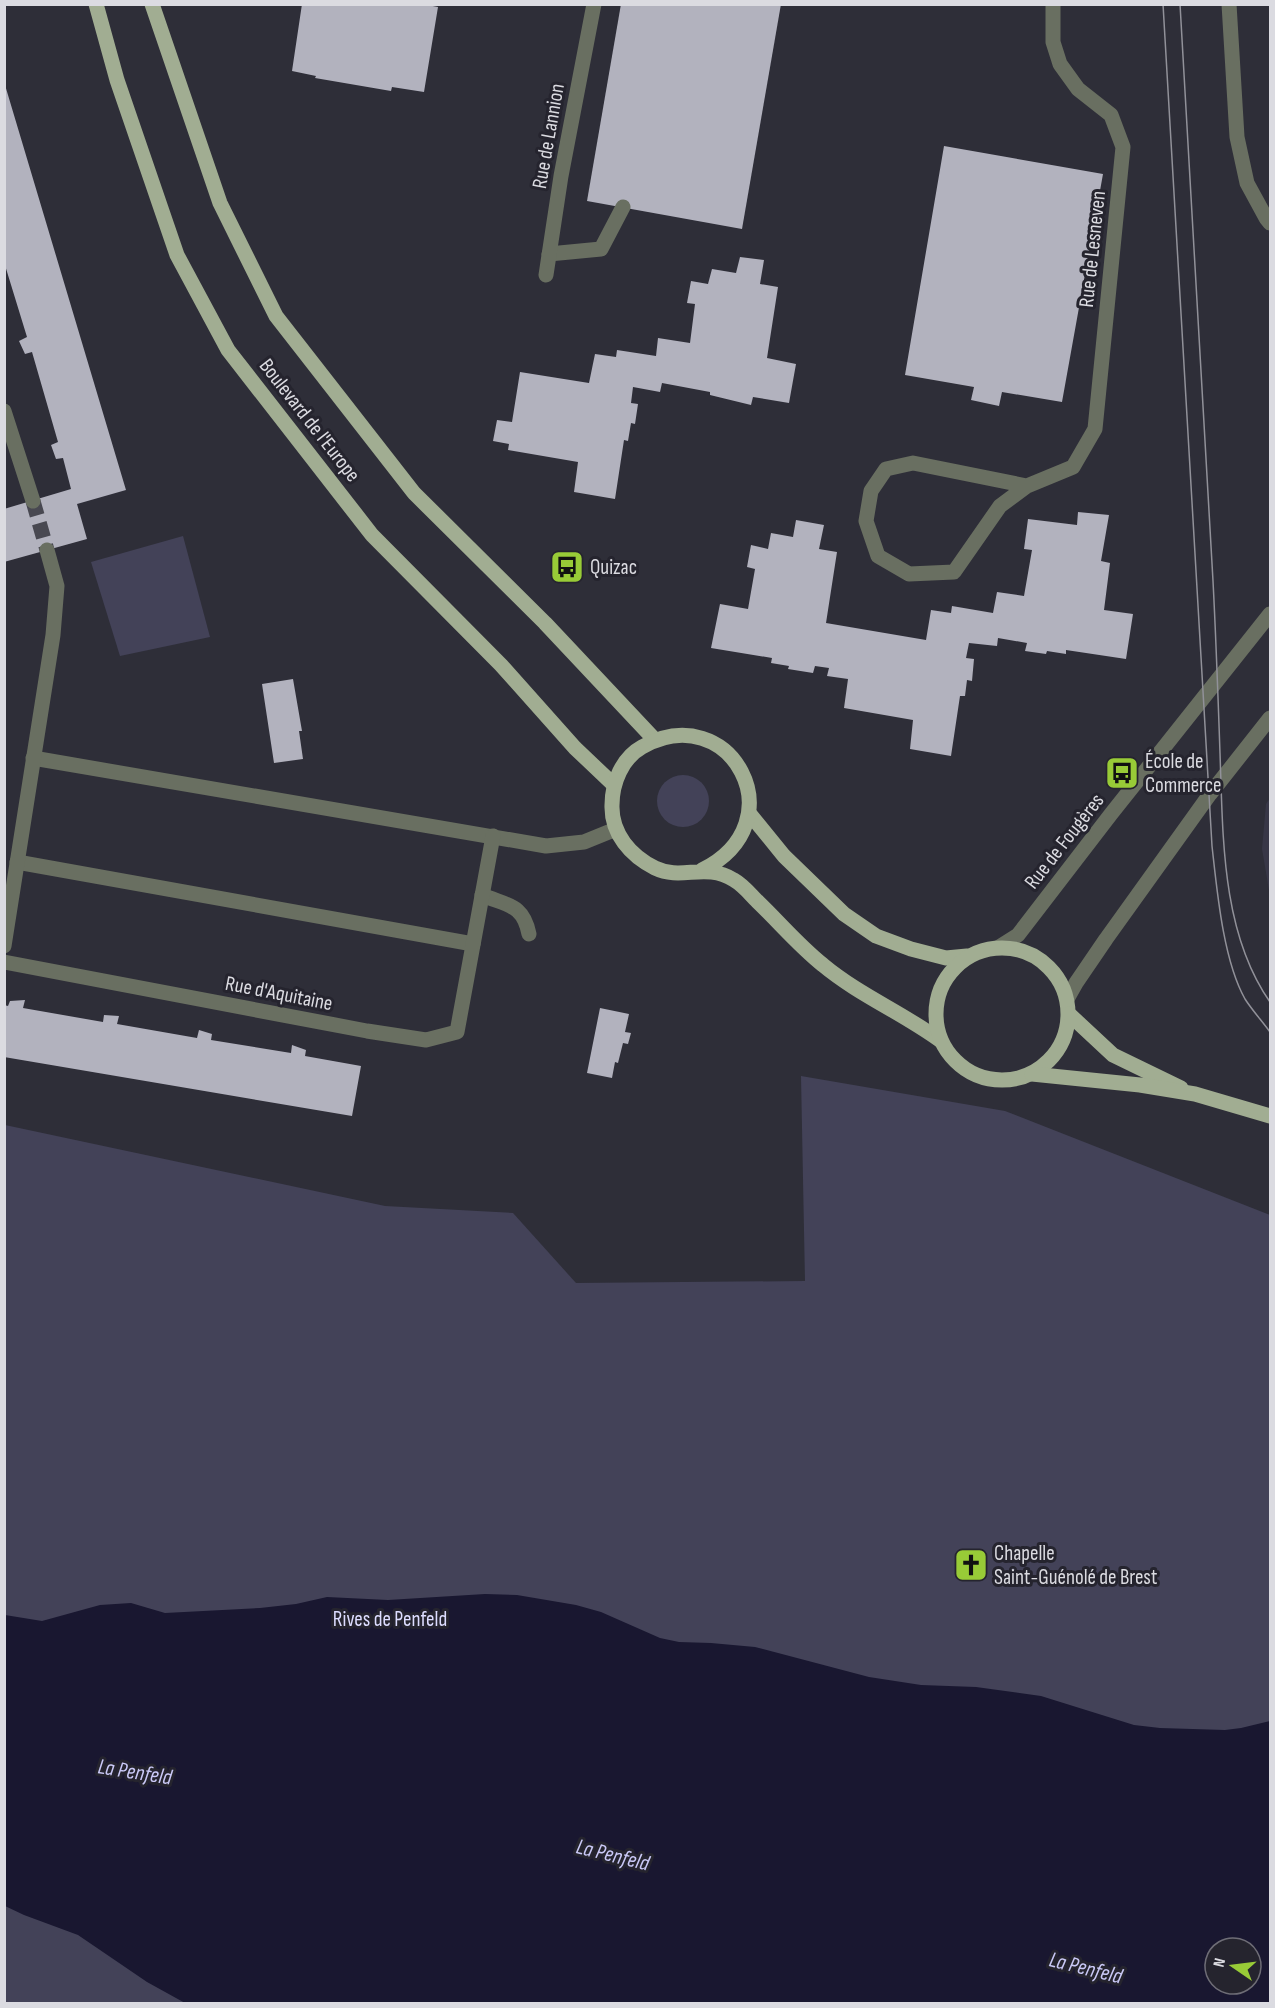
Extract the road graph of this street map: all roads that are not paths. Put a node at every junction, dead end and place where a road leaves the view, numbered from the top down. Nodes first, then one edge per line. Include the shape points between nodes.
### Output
1 (96, 4) edge
2 (152, 4) edge
3 (594, 4) edge
4 (1053, 4) edge
5 (1229, 4) edge
6 (623, 207) dead end
7 (1270, 223) edge
8 (549, 254) junction
9 (546, 275) dead end
10 (4, 411) edge
11 (1027, 486) junction
12 (33, 501) tunnel mouth
13 (47, 550) tunnel mouth
14 (1270, 614) edge
15 (1270, 718) edge
16 (655, 740) junction
17 (33, 758) junction
18 (614, 785) junction
19 (749, 813) junction
20 (616, 829) junction
21 (493, 836) junction
22 (17, 862) junction
23 (702, 870) junction
24 (482, 895) junction
25 (529, 934) dead end
26 (473, 944) junction
27 (4, 946) edge
28 (999, 947) junction
29 (967, 956) junction
30 (4, 962) edge
31 (1068, 1006) junction
32 (941, 1041) junction
33 (1032, 1074) junction
34 (1194, 1094) junction
35 (1270, 1116) edge

1 - 18 main road, Boulevard de l'Europe via 117,80 177,255 228,350 372,534
2 - 16 main road, Boulevard de l'Europe via 220,203 276,316 414,493 545,622
3 - 8 street, Rue de Lannion
4 - 11 street, Rue de Lesneven via 1053,42 1060,64 1078,89 1111,115 1124,147 1095,429 1073,467
5 - 7 street via 1237,137 1247,183
6 - 8 street via 601,249
8 - 9 street, Rue de Lannion
10 - 12 street
11 - 11 street, Rue de Lesneven via 913,463 886,469 872,491 866,521 878,556 909,574 954,572 1000,506
13 - 17 street via 57,586
14 - 28 street, Rue de Fougères via 1018,935
15 - 31 street via 1210,794 1100,948
16 - 18 main road via 637,750
16 - 19 main road via 678,734 702,738 723,749 744,778
17 - 21 street
17 - 22 street
18 - 20 main road via 611,807
19 - 23 main road via 734,848
19 - 29 main road via 784,856 844,914 876,936 946,958
20 - 21 street via 584,842 564,845 546,846
20 - 23 main road via 626,847 661,871
21 - 24 street, Rue d'Aquitaine
22 - 26 street
22 - 27 street
23 - 32 main road via 736,880 823,965
24 - 25 street via 518,910 526,920
24 - 26 street, Rue d'Aquitaine
26 - 30 street, Rue d'Aquitaine via 457,1032 426,1040
28 - 29 main road
28 - 31 main road via 1018,949 1049,967 1060,982
29 - 32 main road via 941,984 936,1003
31 - 33 main road via 1066,1032 1059,1049
31 - 34 main road via 1113,1055
32 - 33 main road via 952,1059 989,1080 1011,1080
33 - 34 main road
34 - 35 main road

